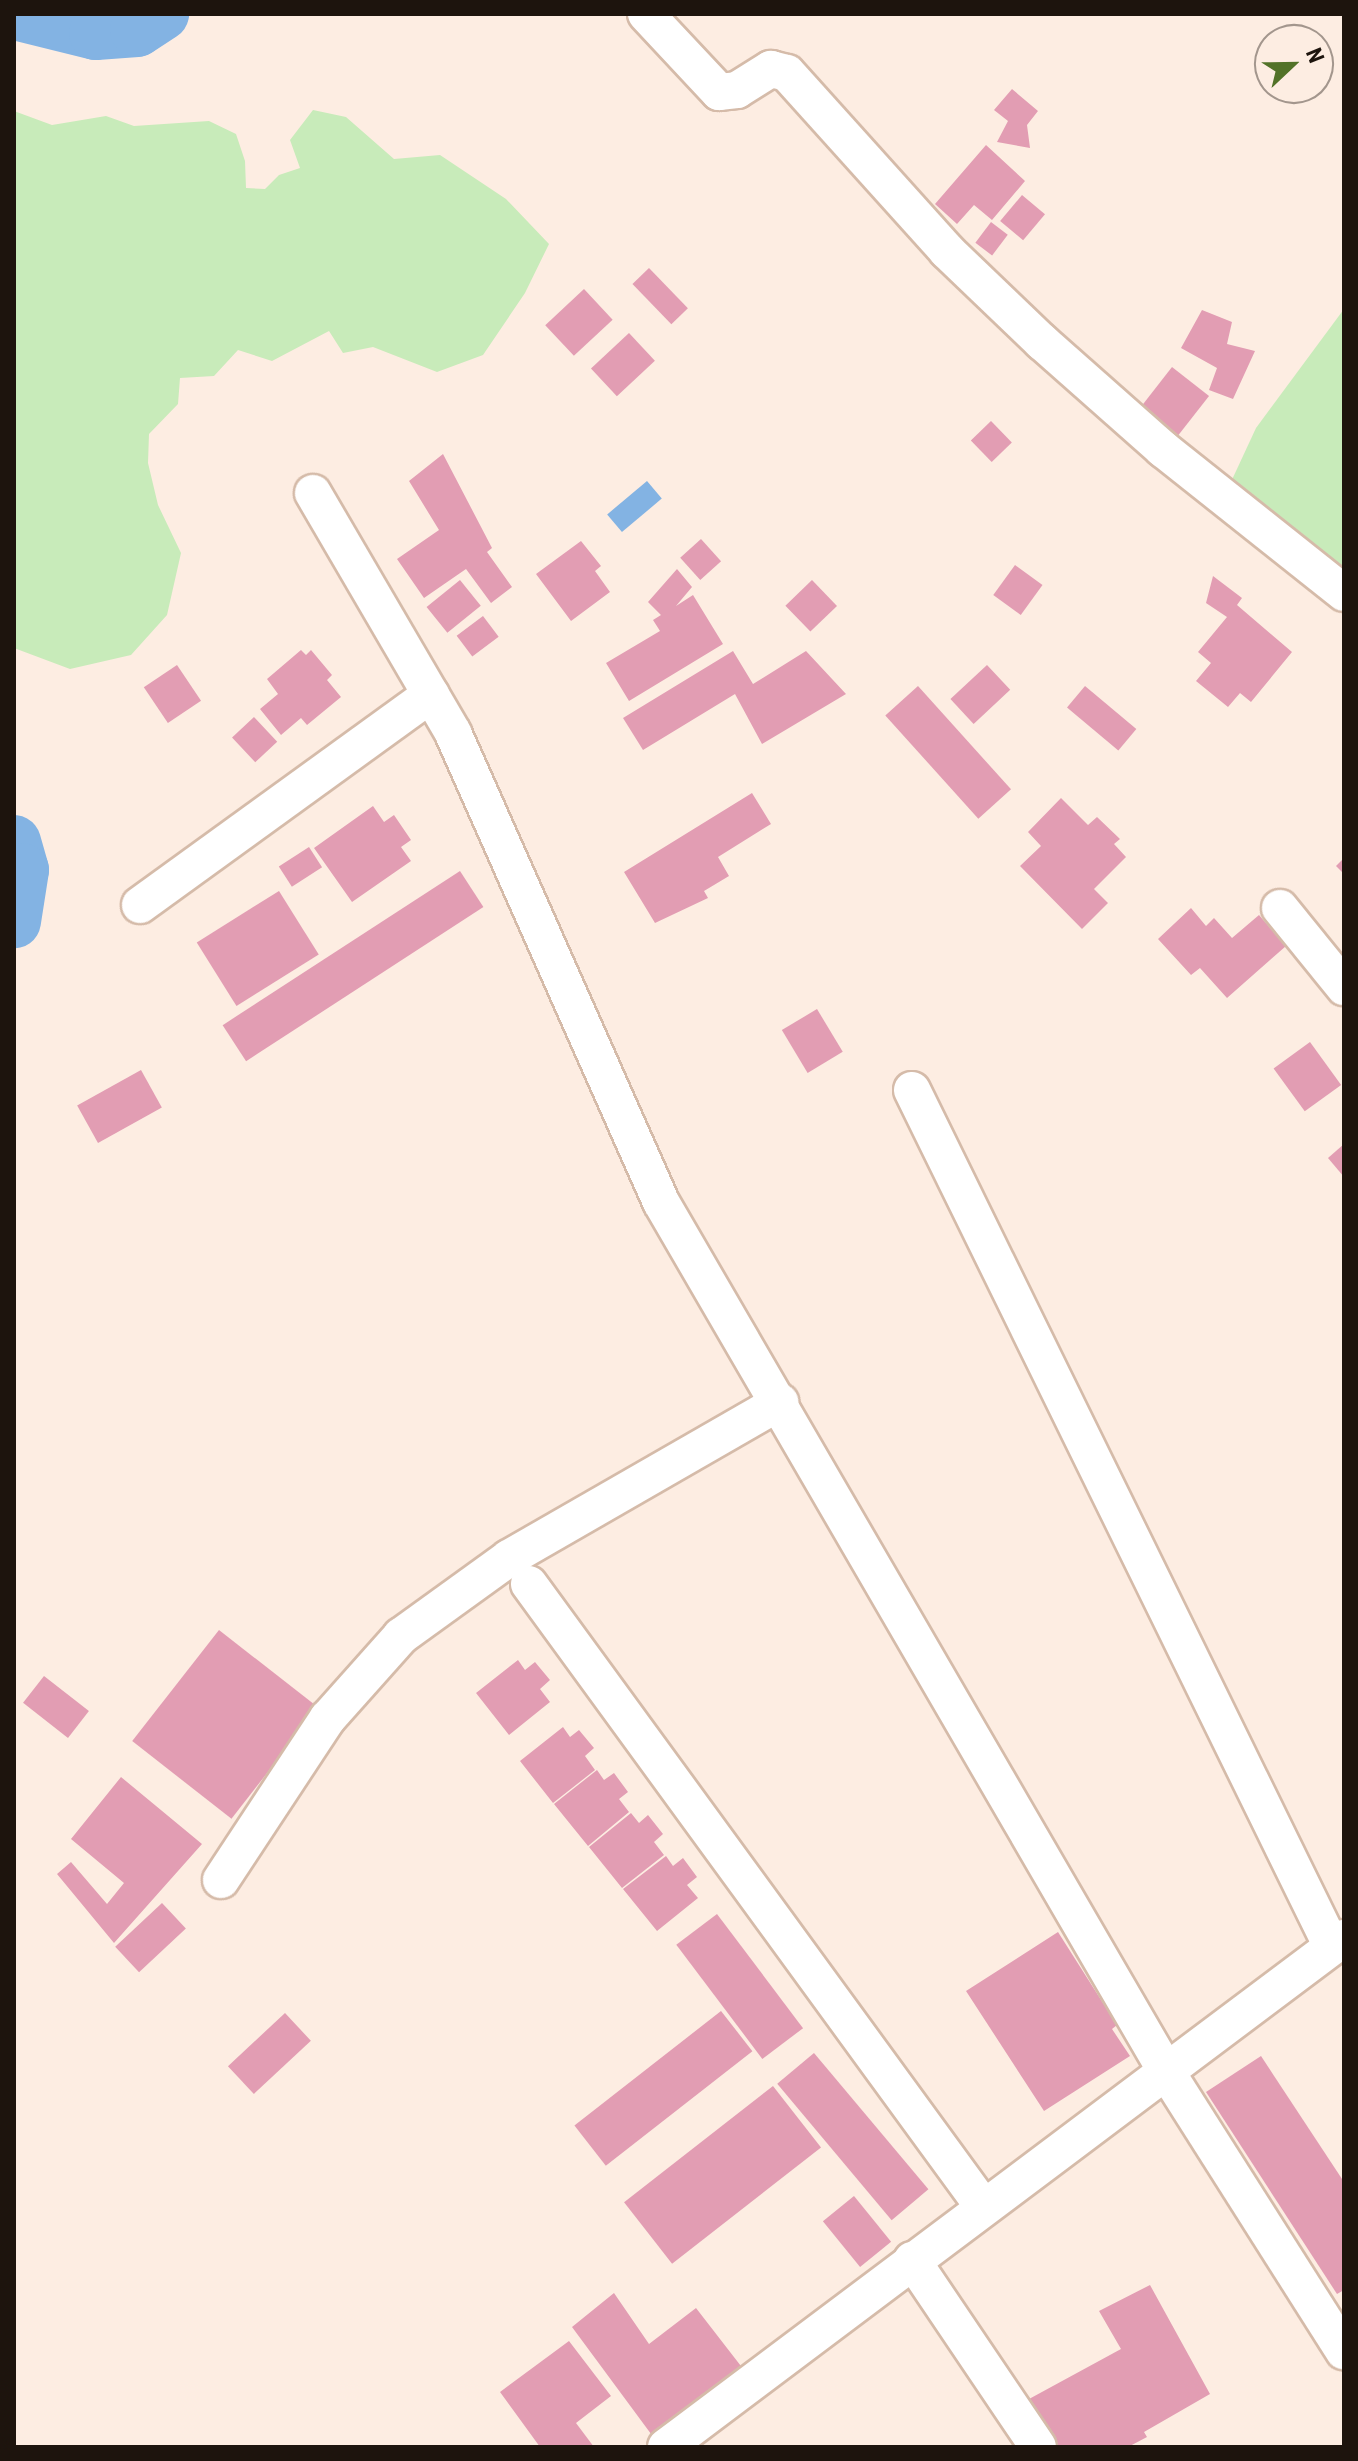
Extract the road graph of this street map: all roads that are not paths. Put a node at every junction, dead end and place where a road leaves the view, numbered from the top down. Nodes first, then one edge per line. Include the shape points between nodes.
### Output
1 (646, 14) edge
2 (313, 493) dead end
3 (1344, 593) edge
4 (431, 694) junction
5 (140, 905) dead end
6 (1280, 908) dead end
7 (1344, 987) edge
8 (912, 1090) dead end
9 (780, 1402) junction
10 (529, 1584) dead end
11 (221, 1880) dead end
12 (1338, 1942) edge
13 (1166, 2071) junction
14 (982, 2205) junction
15 (912, 2260) junction
16 (1344, 2351) edge
17 (666, 2447) edge
18 (1038, 2447) edge

1 - 3 street via 719,92 737,90 771,69 787,73 947,251 1042,342 1163,449
2 - 4 street
4 - 5 street
4 - 9 street via 661,1202
6 - 7 street
8 - 12 street
9 - 11 street via 509,1558 401,1636 328,1718
9 - 13 street
10 - 14 street
12 - 13 street
13 - 14 street
13 - 16 street
14 - 15 street
15 - 17 street
15 - 18 street

